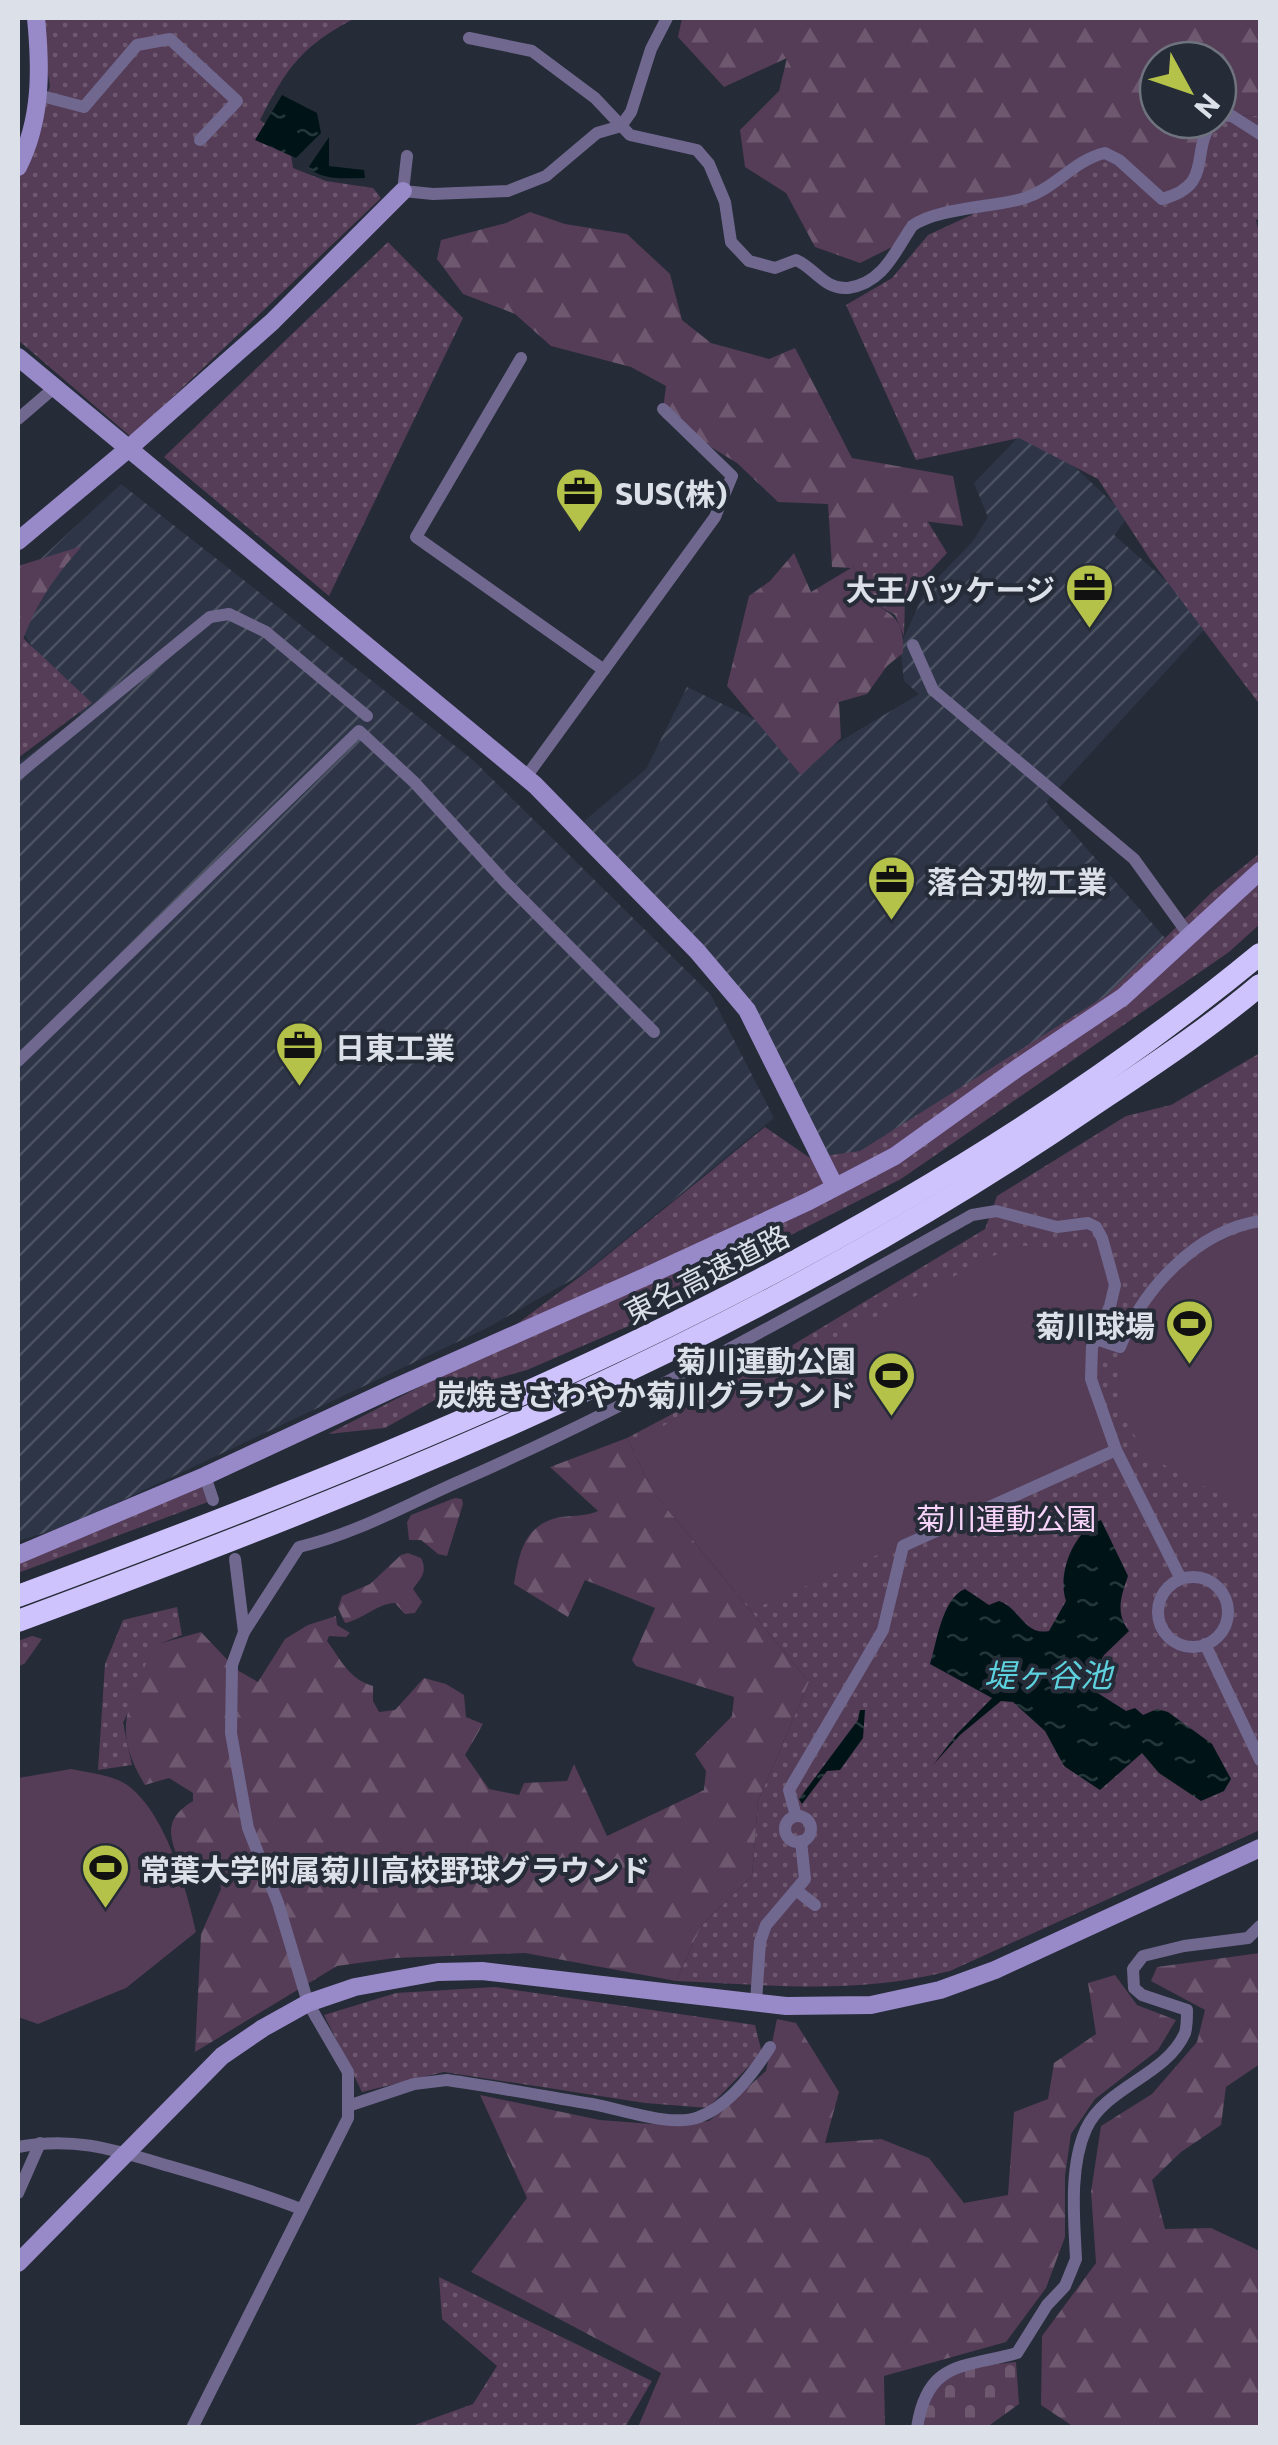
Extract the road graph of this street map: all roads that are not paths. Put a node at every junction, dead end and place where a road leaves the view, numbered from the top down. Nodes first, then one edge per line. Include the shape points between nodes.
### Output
1 (36, 18) edge
2 (667, 18) edge
3 (469, 38) dead end
4 (38, 95) junction
5 (1238, 120) edge
6 (621, 126) junction
7 (1260, 134) edge
8 (200, 140) dead end
9 (1204, 140) edge
10 (407, 156) dead end
11 (18, 166) edge
12 (403, 191) junction
13 (18, 358) edge
14 (521, 358) dead end
15 (54, 388) junction
16 (663, 409) dead end
17 (18, 419) edge
18 (128, 450) junction
19 (18, 541) edge
20 (913, 644) dead end
21 (604, 670) junction
22 (367, 716) dead end
23 (18, 774) edge
24 (526, 777) junction
25 (1260, 871) edge
26 (1191, 938) junction
27 (1260, 954) edge
28 (1260, 985) edge
29 (654, 1032) dead end
30 (18, 1061) edge
31 (836, 1187) junction
32 (1260, 1221) edge
33 (1096, 1339) junction
34 (1116, 1450) junction
35 (204, 1476) junction
36 (213, 1500) dead end
37 (18, 1556) edge
38 (235, 1558) dead end
39 (1181, 1579) junction
40 (18, 1596) edge
41 (18, 1621) edge
42 (244, 1632) junction
43 (1205, 1644) junction
44 (1260, 1758) edge
45 (1260, 1848) edge
46 (796, 1890) junction
47 (815, 1906) dead end
48 (1260, 1926) edge
49 (756, 2002) junction
50 (308, 2003) junction
51 (770, 2047) dead end
52 (351, 2105) junction
53 (40, 2143) junction
54 (18, 2148) edge
55 (124, 2152) junction
56 (18, 2194) edge
57 (301, 2209) junction
58 (18, 2264) edge
59 (192, 2428) edge
60 (917, 2428) edge

1 - 4 street
2 - 6 street
3 - 6 street via 532,51
4 - 8 street via 84,107 137,45 170,39 237,101
4 - 11 street
5 - 7 street
6 - 9 street via 698,150 726,202 731,242 749,261 775,268 796,260 824,283 847,288 879,276 912,226 1027,198 1085,158 1105,153 1119,160 1162,200 1181,194 1193,183
6 - 12 street via 596,133 546,176 508,191
10 - 12 street
12 - 18 street via 272,322
13 - 15 street
14 - 21 street via 416,537
15 - 17 street
15 - 18 street
16 - 21 street via 732,476 715,517
18 - 19 street
18 - 24 street
20 - 26 street via 934,690 1134,859
21 - 24 street
22 - 23 street via 266,632 230,614 210,617
24 - 31 street via 748,1010
25 - 26 street
26 - 31 street via 1123,998 896,1156
27 - 40 highway, 東名高速道路 via 1018,1128 765,1279 422,1440
28 - 41 highway, 東名高速道路 via 1031,1149 776,1299 598,1388 430,1461
29 - 30 street via 359,731
31 - 35 street
32 - 33 street via 1221,1234 1176,1264 1139,1309 1120,1347
33 - 34 street via 1089,1368
33 - 42 street via 1115,1285 1096,1227 1057,1227 996,1211 972,1215 662,1387 380,1520 299,1547
34 - 39 street
34 - 46 street via 903,1546 883,1630 789,1790 796,1816 810,1826 801,1842 805,1879
35 - 36 street
35 - 37 street
38 - 42 street
39 - 43 street via 1202,1578 1225,1600 1222,1631
39 - 43 street via 1159,1602 1160,1624 1184,1646
42 - 50 street via 232,1665 231,1733 248,1828
43 - 44 street
45 - 49 street via 940,1990 870,2006
46 - 47 street
46 - 49 street via 762,1922
48 - 60 street via 1248,1938 1143,1956 1133,1968 1134,1988 1142,1995 1188,2010 1185,2032 1164,2059 1109,2099 1087,2125 1077,2161 1072,2272 1017,2353 933,2380
49 - 50 street via 482,1971 396,1978
50 - 52 street via 348,2072
50 - 55 street via 222,2056
51 - 52 street via 718,2108 696,2118 643,2115 447,2080
52 - 57 street
53 - 54 street
53 - 55 street
53 - 56 street
55 - 57 street
55 - 58 street
57 - 59 street

